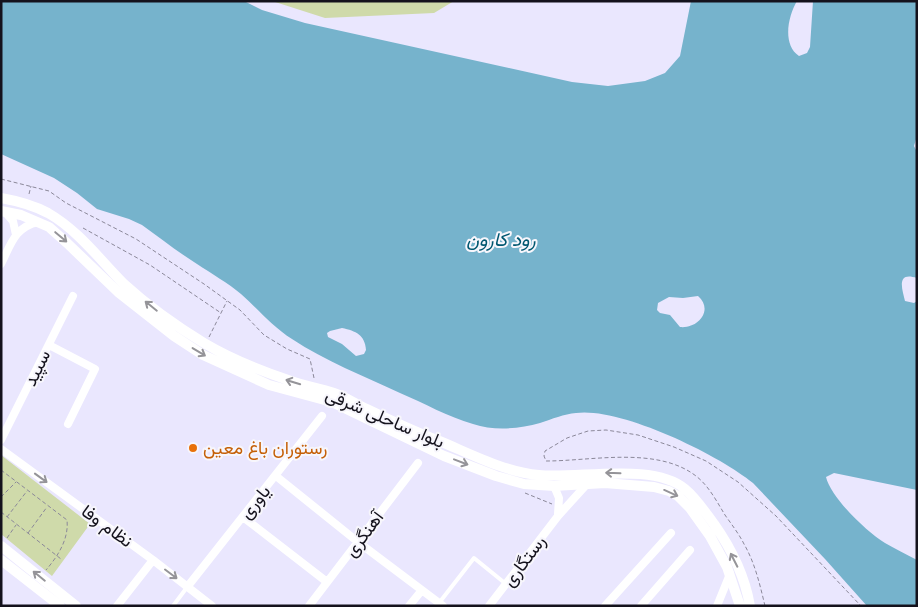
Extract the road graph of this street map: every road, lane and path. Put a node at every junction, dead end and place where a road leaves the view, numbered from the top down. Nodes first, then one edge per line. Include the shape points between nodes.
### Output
1 (1, 179) edge
2 (32, 186) junction
3 (1, 198) edge
4 (26, 203) junction
5 (2, 211) edge
6 (38, 222) junction
7 (83, 228) dead end
8 (16, 235) junction
9 (1, 264) edge
10 (73, 296) dead end
11 (227, 301) junction
12 (221, 313) junction
13 (205, 344) junction
14 (49, 345) junction
15 (316, 388) junction
16 (326, 396) junction
17 (322, 416) dead end
18 (68, 424) dead end
19 (1, 440) edge
20 (1, 449) edge
21 (418, 463) dead end
22 (1, 470) edge
23 (276, 476) junction
24 (16, 481) junction
25 (587, 484) junction
26 (554, 486) junction
27 (28, 490) junction
28 (1, 497) edge
29 (48, 506) junction
30 (1, 512) edge
31 (558, 516) junction
32 (7, 517) junction
33 (243, 517) junction
34 (17, 524) junction
35 (28, 533) junction
36 (671, 533) dead end
37 (358, 542) junction
38 (1, 546) edge
39 (690, 550) dead end
40 (57, 555) junction
41 (61, 559) dead end
42 (1, 560) edge
43 (153, 560) junction
44 (730, 574) junction
45 (41, 577) junction
46 (327, 582) junction
47 (506, 584) junction
48 (188, 586) junction
49 (422, 590) junction
50 (441, 604) edge
51 (493, 604) edge
52 (60, 606) edge
53 (76, 606) edge
54 (117, 606) edge
55 (173, 606) edge
56 (212, 606) edge
57 (309, 606) edge
58 (409, 606) edge
59 (605, 606) edge
60 (641, 606) edge
61 (717, 606) edge
62 (740, 606) edge
63 (750, 606) edge

1 - 2 path
2 - 4 path
2 - 11 path via 49,191 136,239
3 - 4 main road, بلوار ساحلی شرقی
13 -> 4 main road, بلوار ساحلی شرقی via 152,308 65,225
5 - 6 main road, بلوار ساحلی شرقی
5 - 8 street via 13,221
6 - 8 street via 22,228
6 -> 16 main road, بلوار ساحلی شرقی via 68,243 145,315 203,355 269,385
7 - 12 path via 150,265
8 - 9 street
10 - 14 street, سپید
11 - 12 path
11 - 15 path via 264,335 310,359
12 - 13 path
15 -> 13 main road, بلوار ساحلی شرقی via 272,375
14 - 18 street via 95,369
14 - 19 street, سپید
15 - 16 main road, بلوار ساحلی شرقی
16 -> 26 main road, بلوار ساحلی شرقی via 412,442 496,476 524,484
63 -> 16 main road, بلوار ساحلی شرقی via 736,563 718,530 697,501 673,481 630,474 554,476 526,473
17 - 23 street, یاوری
20 -> 43 street, نظام وفا
21 - 37 street, آهنگری
22 - 24 path
23 - 33 street, یاوری
23 - 37 street
24 - 27 path
24 - 28 path
25 - 26 main road, بلوار ساحلی شرقی
25 - 31 street, رستگاری
25 -> 44 main road, بلوار ساحلی شرقی via 654,487 678,496 710,536
26 - 31 street via 559,498
27 - 29 path
27 - 32 path
29 - 35 path
29 - 40 path via 67,520 68,534
30 - 32 path
31 - 47 street, رستگاری
32 - 34 path
33 - 46 street
33 - 48 street, یاوری
34 - 35 path
34 - 38 path
35 - 40 path
36 - 59 street
37 - 46 street, آهنگری
37 - 49 street
45 -> 38 main road
39 - 60 street
40 - 41 path
40 - 45 path
42 - 52 main road
43 -> 48 street, نظام وفا
43 - 54 street
44 - 61 street
44 - 62 main road, بلوار ساحلی شرقی
45 - 53 main road
46 - 57 street, آهنگری
47 - 50 lane via 474,558
47 - 51 street, رستگاری
48 - 55 lane
48 - 56 street, نظام وفا
49 - 50 street
49 - 58 street

